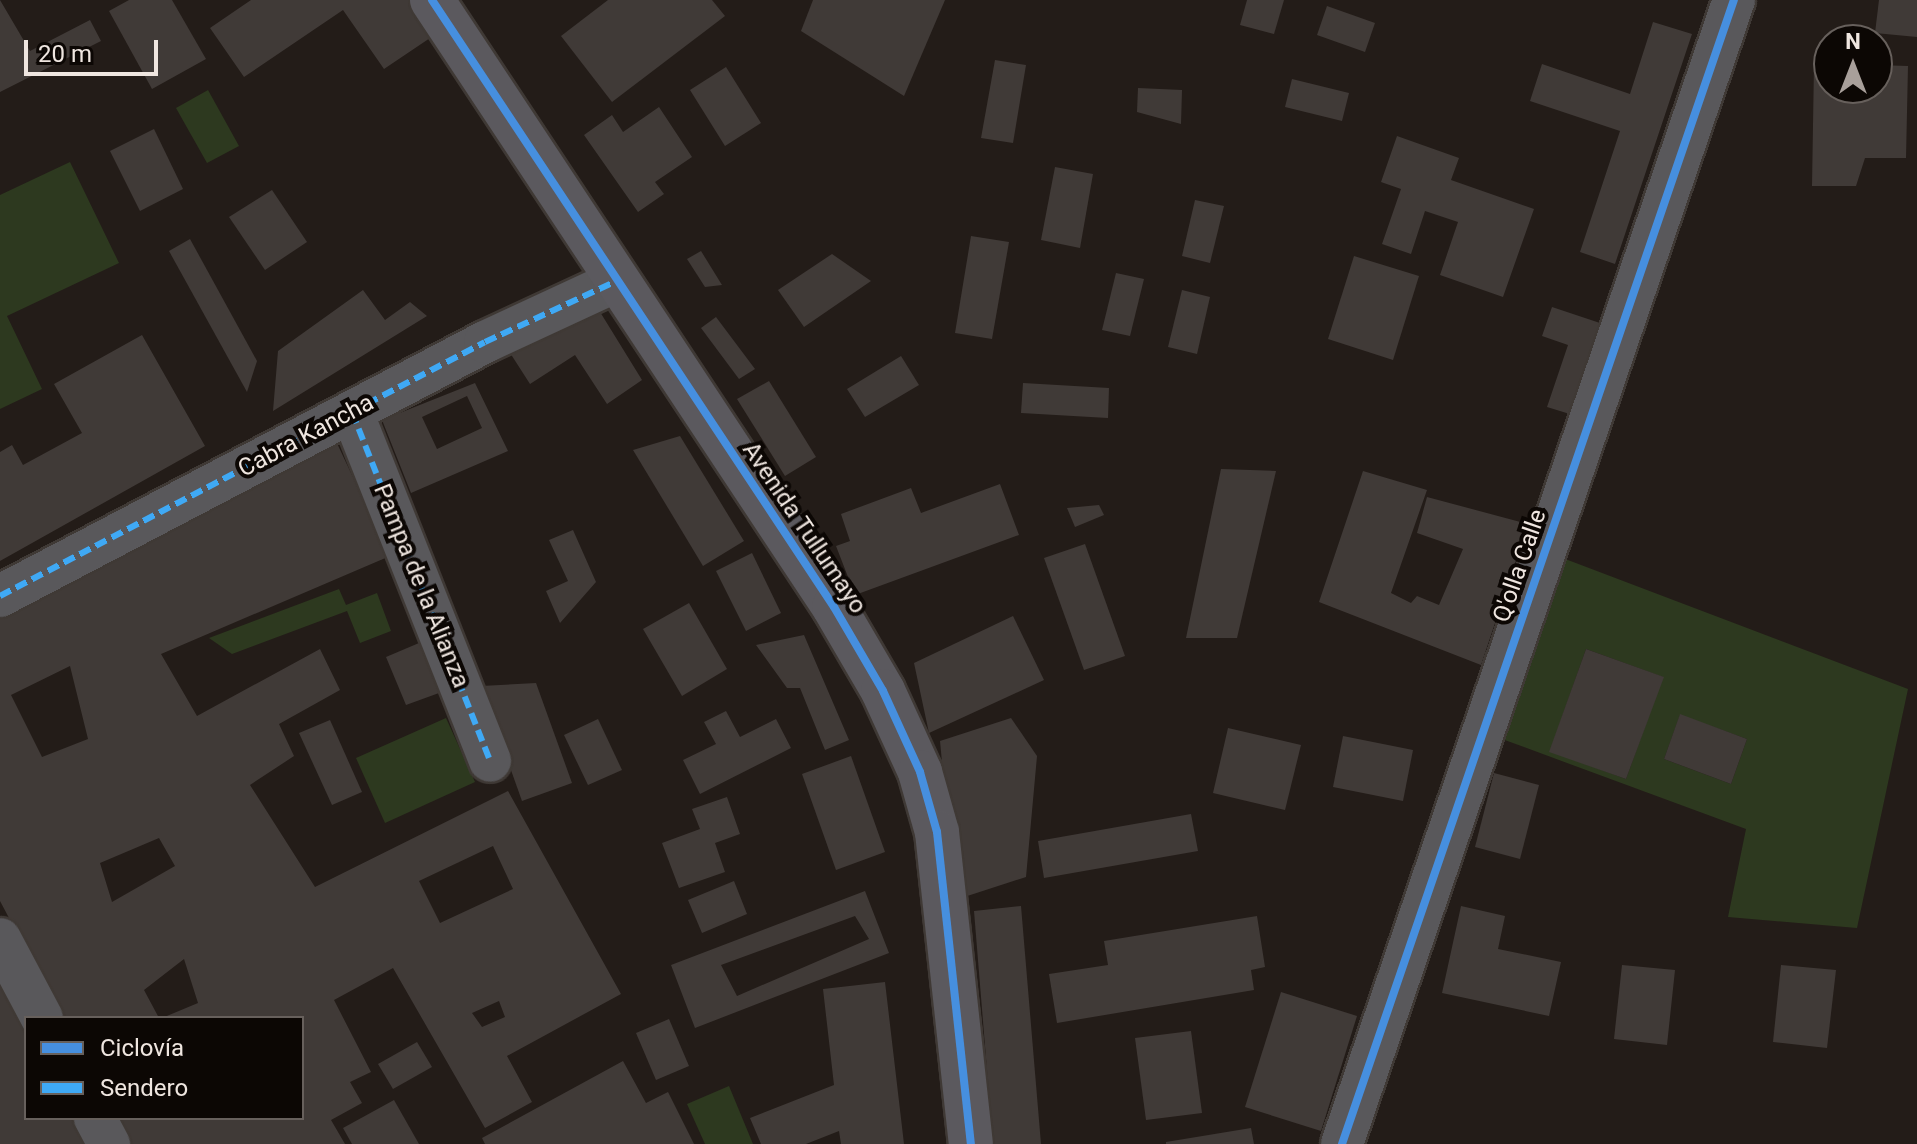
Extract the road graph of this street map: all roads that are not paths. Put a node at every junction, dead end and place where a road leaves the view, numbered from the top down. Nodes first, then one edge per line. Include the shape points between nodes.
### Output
1 (432, 0) edge
2 (1734, 0) edge
3 (614, 282) junction
4 (352, 412) junction
5 (0, 596) edge
6 (490, 761) dead end
7 (0, 939) edge
8 (41, 1016) edge
9 (96, 1120) edge
10 (109, 1144) edge
11 (971, 1144) edge
12 (1342, 1144) edge

1 - 3 street, Avenida Tullumayo
2 - 12 street, Q'olla Calle
3 - 4 street, Cabra Kancha
3 - 11 street, Avenida Tullumayo via 834,607 883,691 920,772 937,832
4 - 5 street, Cabra Kancha
4 - 6 street, Pampa de la Alianza
7 - 8 street
9 - 10 street

